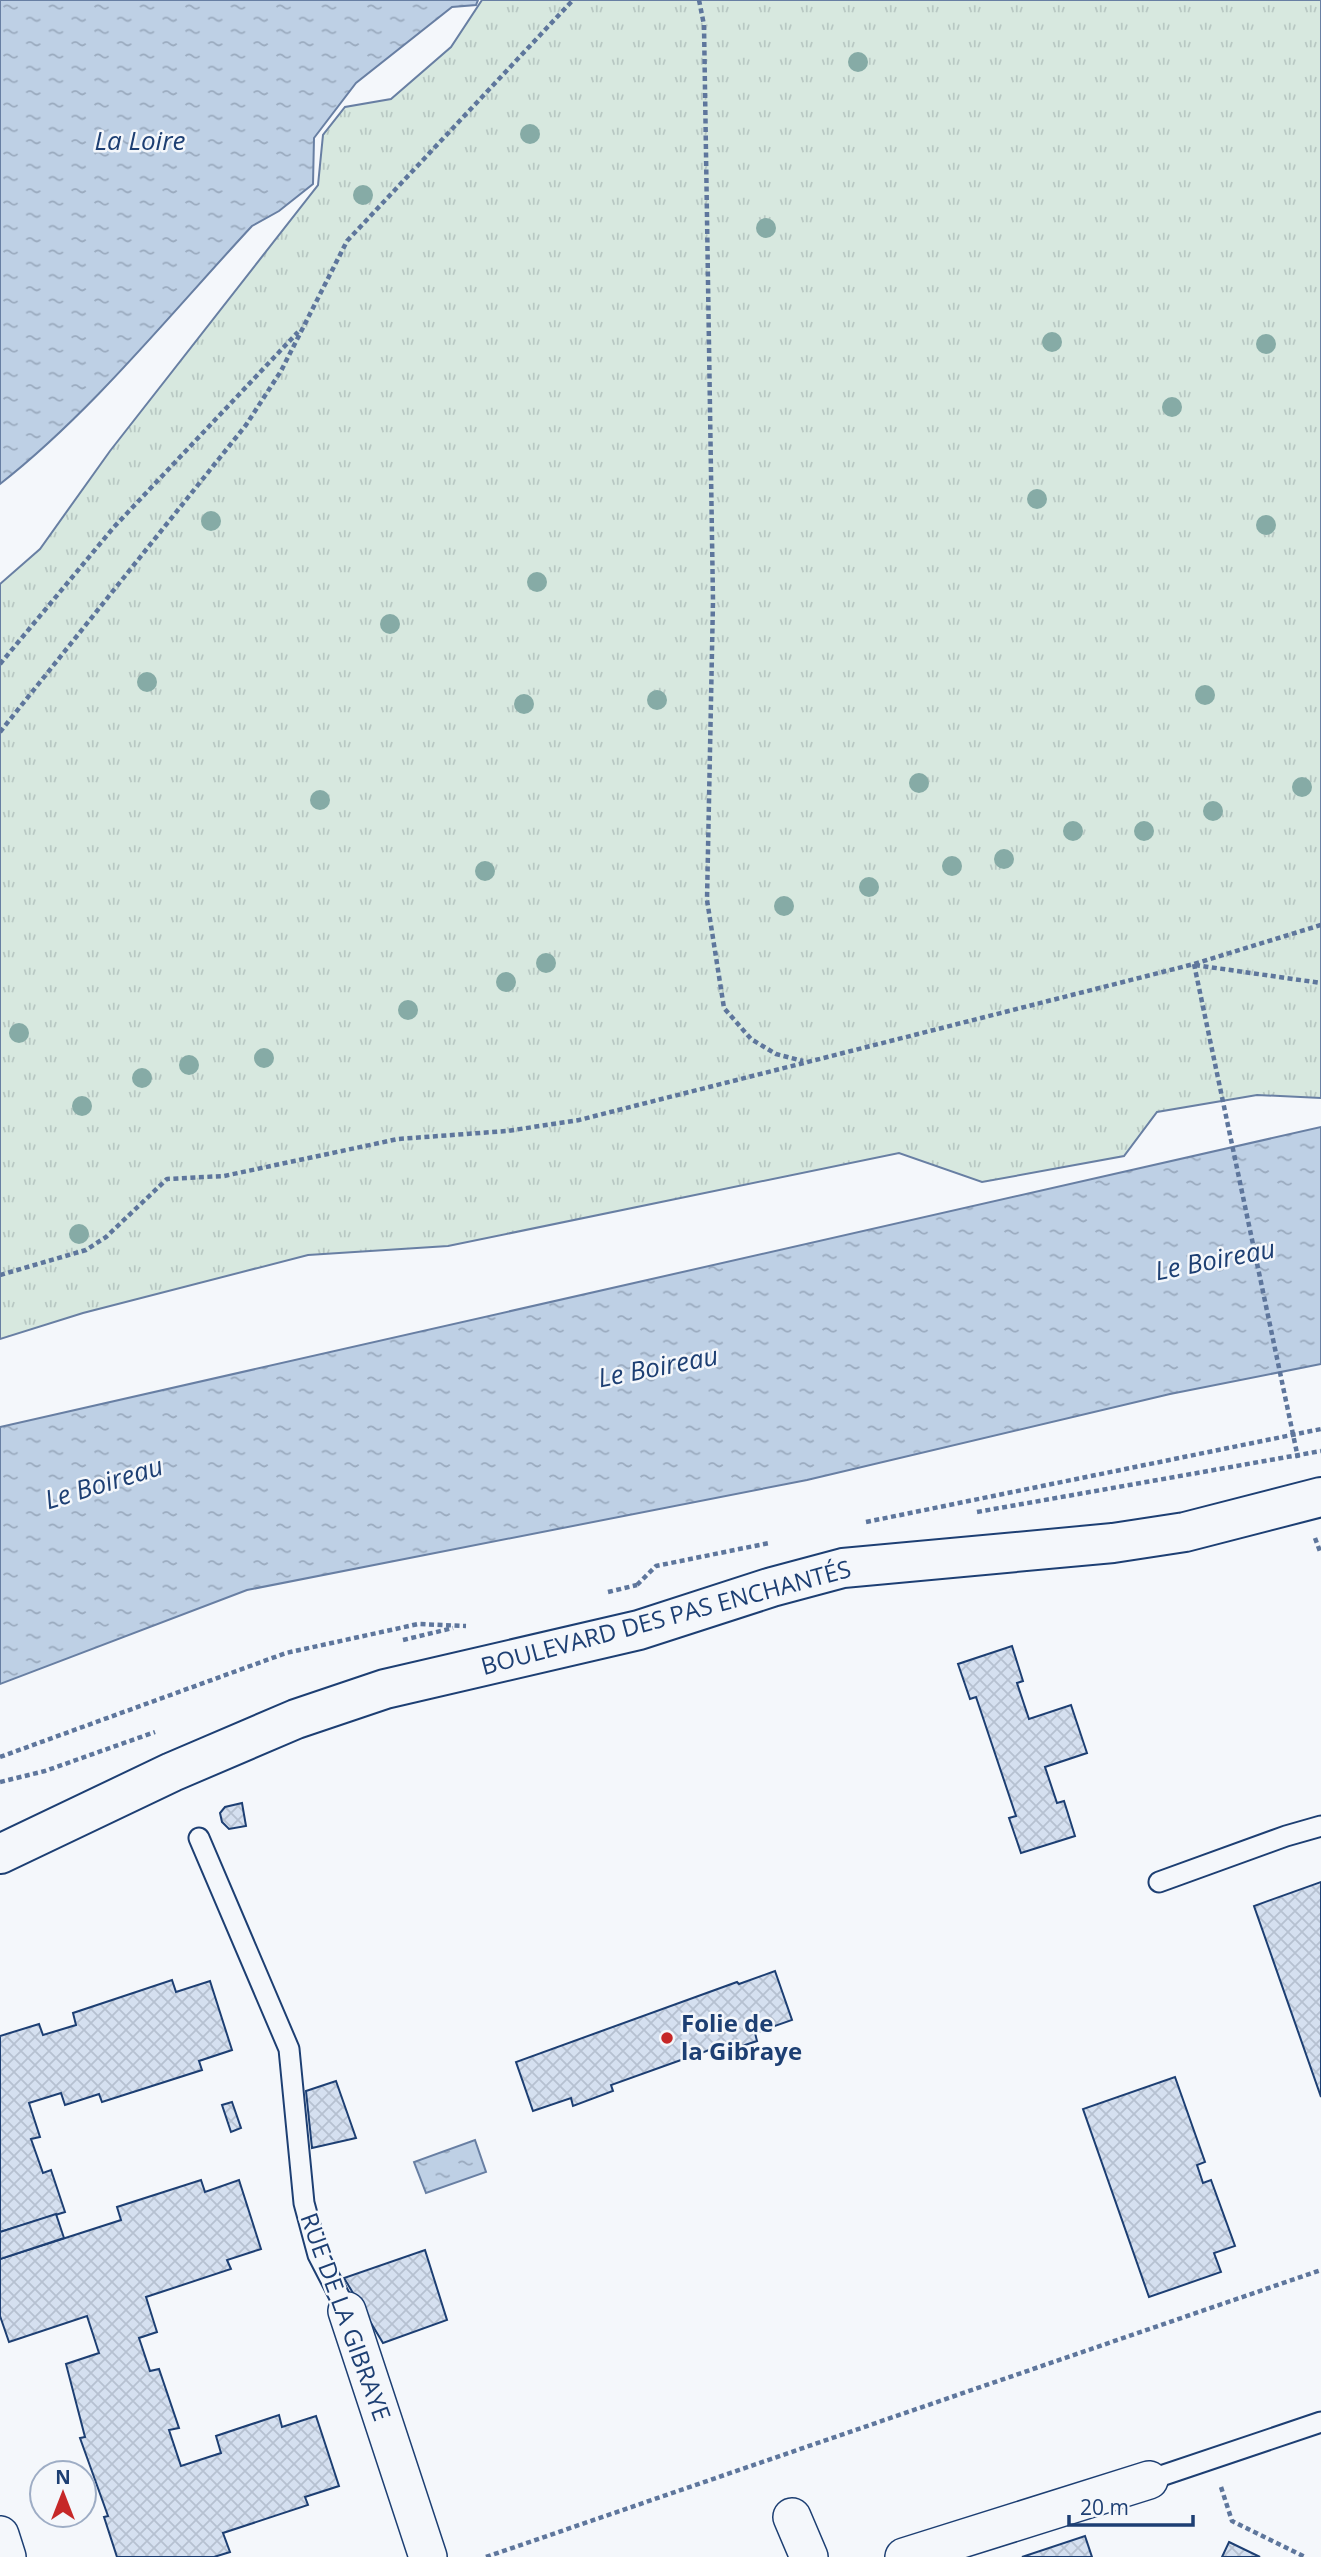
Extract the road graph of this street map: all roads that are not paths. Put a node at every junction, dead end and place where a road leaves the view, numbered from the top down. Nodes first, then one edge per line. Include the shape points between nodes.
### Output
1 (1321, 1497) edge
2 (1321, 1826) edge
3 (199, 1838) dead end
4 (0, 1854) edge
5 (1159, 1882) dead end
6 (346, 2311) joint
7 (1321, 2422) edge
8 (1149, 2480) joint
9 (792, 2517) dead end
10 (0, 2535) edge
11 (7, 2557) edge
12 (428, 2557) edge
13 (809, 2557) edge
14 (904, 2557) edge

1 - 4 main road, BOULEVARD DES PAS ENCHANTÉS via 1197,1529 1125,1541 842,1568 639,1630 385,1689 259,1735
2 - 5 lane
3 - 6 lane, RUE DE LA GIBRAYE via 289,2049 303,2203 318,2255
6 - 12 street, RUE DE LA GIBRAYE
7 - 8 lane
8 - 14 street
9 - 13 street
10 - 11 street

